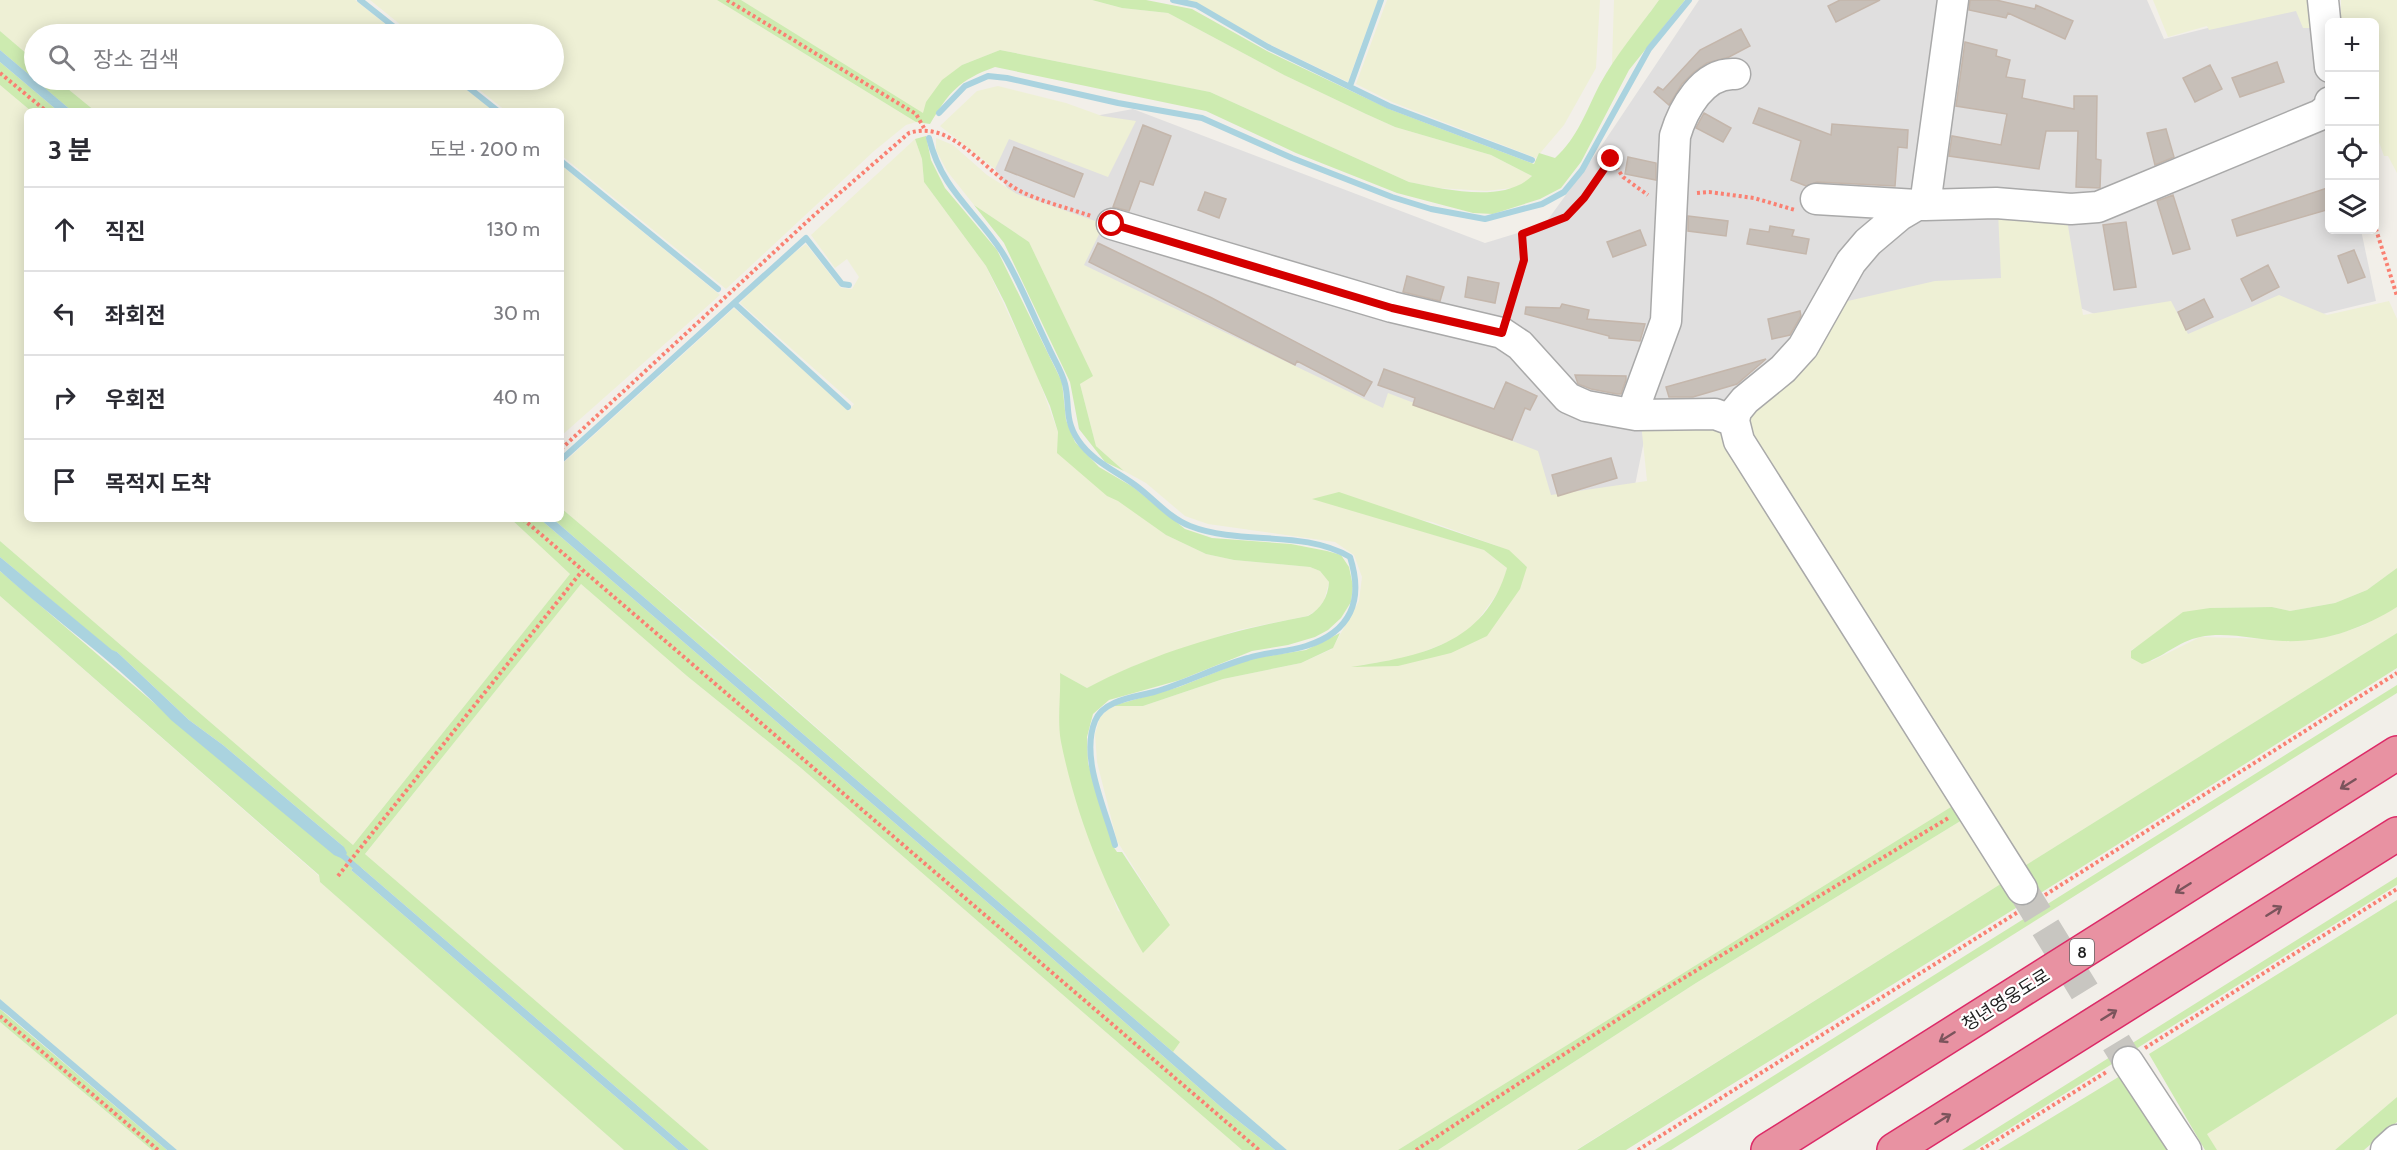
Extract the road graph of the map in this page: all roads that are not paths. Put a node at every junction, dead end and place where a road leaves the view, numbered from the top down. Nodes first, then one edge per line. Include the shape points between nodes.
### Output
1 (1953, 0) edge
2 (2323, 0) edge
3 (2325, 19) edge
4 (1735, 74) dead end
5 (2325, 111) edge
6 (1816, 199) road end
7 (1921, 205) junction
8 (1112, 224) road end
9 (1636, 415) junction
10 (1734, 421) junction
11 (2397, 753) edge
12 (2397, 834) edge
13 (2022, 889) tunnel mouth
14 (2128, 1060) tunnel mouth
15 (2397, 1140) edge
16 (1768, 1150) edge
17 (1894, 1150) edge
18 (2186, 1150) edge
19 (2386, 1150) edge

1 - 7 street
2 - 3 street
4 - 9 street via 1722,73 1707,83 1679,121 1675,136 1666,321 1637,400
5 - 7 street via 2098,207
6 - 7 street
7 - 10 street via 1884,226 1868,242 1837,284 1803,347 1745,400
8 - 9 street via 1392,308 1502,333 1520,345 1568,398 1586,406
9 - 10 street via 1715,414
10 - 13 street via 1739,441
11 -> 16 highway, 청년영웅도로 / 8
17 -> 12 highway
14 - 18 street
15 - 19 street

